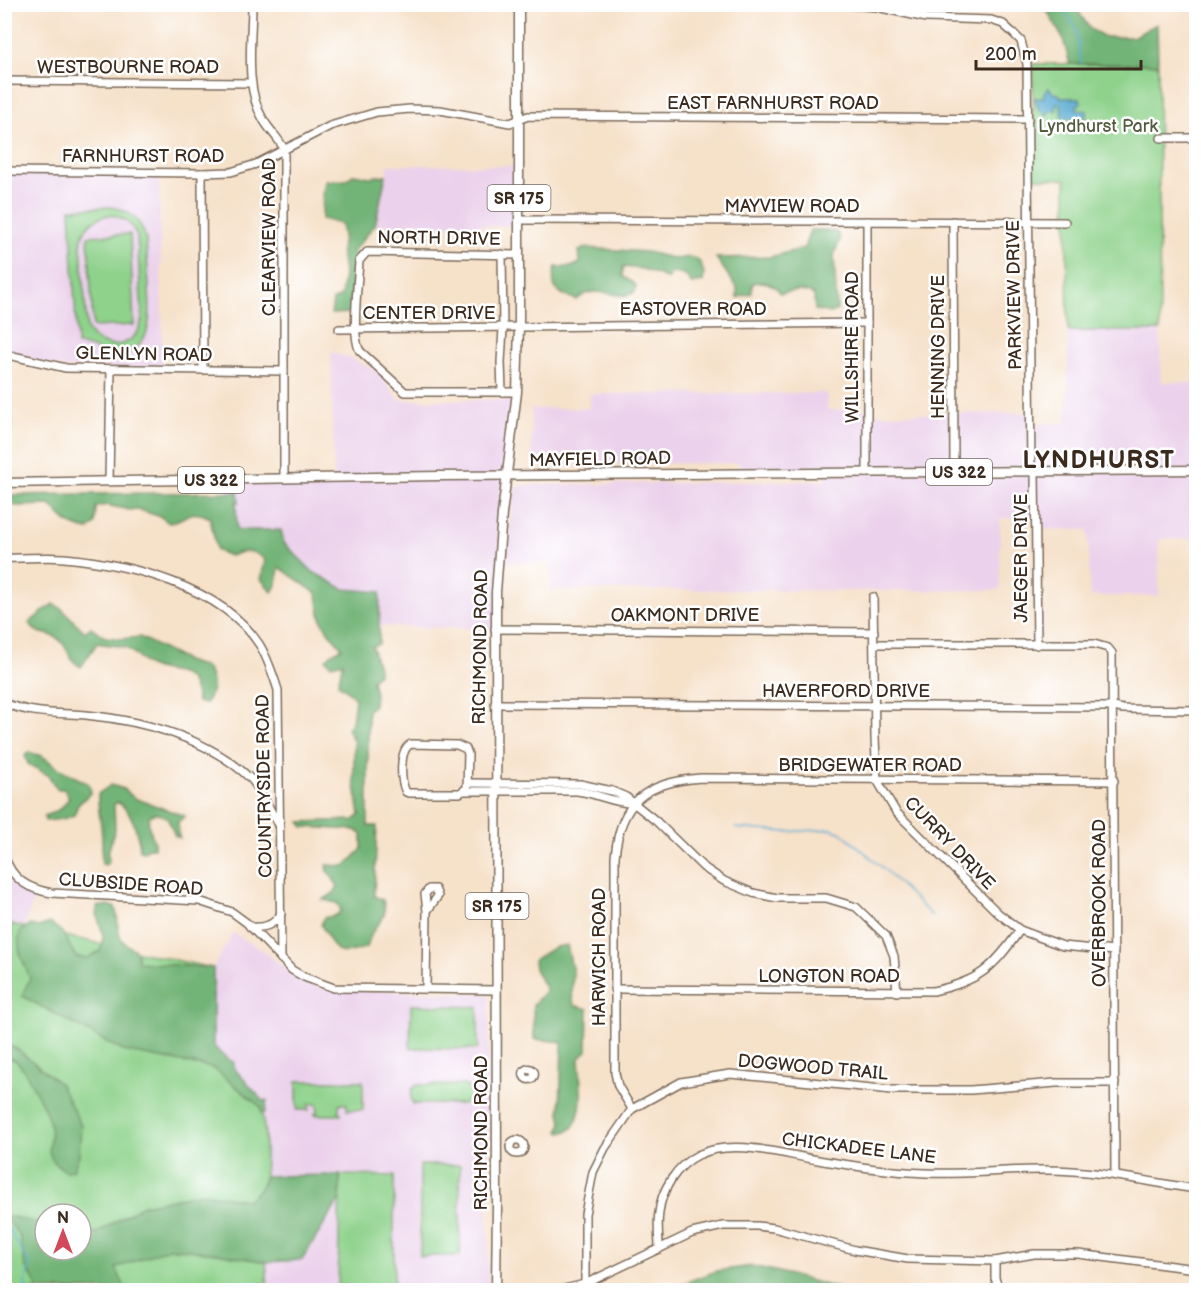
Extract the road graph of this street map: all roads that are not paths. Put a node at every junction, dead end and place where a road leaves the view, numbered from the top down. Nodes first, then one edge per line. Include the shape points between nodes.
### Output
1 (252, 4) edge
2 (519, 4) edge
3 (833, 4) edge
4 (4, 81) edge
5 (251, 83) junction
6 (1028, 119) junction
7 (519, 120) junction
8 (1161, 138) dead end
9 (1197, 138) edge
10 (284, 149) junction
11 (4, 171) edge
12 (202, 173) junction
13 (519, 220) junction
14 (867, 221) junction
15 (953, 221) junction
16 (1027, 222) junction
17 (1065, 222) dead end
18 (502, 254) junction
19 (519, 255) junction
20 (867, 323) junction
21 (519, 326) junction
22 (339, 328) dead end
23 (356, 328) junction
24 (503, 328) junction
25 (4, 354) edge
26 (111, 369) junction
27 (203, 370) junction
28 (284, 371) junction
29 (502, 392) junction
30 (517, 392) junction
31 (4, 408) edge
32 (1197, 470) edge
33 (1033, 471) junction
34 (867, 472) junction
35 (954, 472) junction
36 (507, 476) junction
37 (284, 479) junction
38 (109, 481) junction
39 (5, 483) edge
40 (4, 558) edge
41 (873, 597) dead end
42 (495, 628) junction
43 (874, 632) junction
44 (875, 644) junction
45 (1037, 645) junction
46 (4, 703) edge
47 (495, 704) junction
48 (875, 706) junction
49 (1113, 706) junction
50 (1197, 710) edge
51 (877, 780) junction
52 (1114, 781) junction
53 (468, 783) junction
54 (496, 787) junction
55 (463, 791) junction
56 (632, 803) junction
57 (280, 828) junction
58 (4, 855) edge
59 (427, 911) dead end
60 (281, 914) junction
61 (250, 927) junction
62 (1020, 930) junction
63 (1114, 951) junction
64 (281, 959) junction
65 (426, 989) junction
66 (614, 989) junction
67 (497, 990) junction
68 (897, 992) junction
69 (1115, 1083) junction
70 (632, 1109) junction
71 (497, 1148) junction
72 (511, 1148) dead end
73 (1115, 1175) junction
74 (1197, 1189) edge
75 (659, 1249) junction
76 (995, 1261) junction
77 (1197, 1269) edge
78 (585, 1284) junction
79 (496, 1290) edge
80 (560, 1290) edge
81 (999, 1290) edge

1 - 5 street, CLEARVIEW ROAD
2 - 7 main road, RICHMOND ROAD / SR 175
3 - 6 street, PARKVIEW DRIVE via 878,7 926,18 1004,24 1021,41 1025,52
4 - 5 street, WESTBOURNE ROAD
5 - 10 street, CLEARVIEW ROAD via 263,119
6 - 7 street, EAST FARNHURST ROAD via 528,116
6 - 16 street, PARKVIEW DRIVE
7 - 10 street, FARNHURST ROAD via 510,123 440,110 377,112 330,126
7 - 13 main road, RICHMOND ROAD / SR 175
8 - 9 street
10 - 12 street, FARNHURST ROAD via 272,158 231,172
10 - 28 street, CLEARVIEW ROAD
11 - 12 street, FARNHURST ROAD
12 - 27 street
13 - 14 street, MAYVIEW ROAD
13 - 19 main road, RICHMOND ROAD / SR 175
14 - 15 street, MAYVIEW ROAD
14 - 20 street, WILLSHIRE ROAD
15 - 16 street, MAYVIEW ROAD
15 - 35 street, HENNING DRIVE
16 - 17 street, MAYVIEW ROAD
16 - 33 street, PARKVIEW DRIVE
18 - 19 street, NORTH DRIVE
18 - 23 street, NORTH DRIVE via 362,255
18 - 24 street
19 - 21 main road, RICHMOND ROAD / SR 175
20 - 21 street, EASTOVER ROAD
20 - 34 street, WILLSHIRE ROAD
21 - 24 street, CENTER DRIVE
21 - 30 main road, RICHMOND ROAD / SR 175
22 - 23 street, CENTER DRIVE
23 - 24 street, CENTER DRIVE
23 - 29 street via 360,351 405,392
24 - 29 street
25 - 26 street, GLENLYN ROAD via 66,368
26 - 27 street, GLENLYN ROAD
26 - 38 street
27 - 28 street, GLENLYN ROAD
28 - 37 street, CLEARVIEW ROAD
29 - 30 street
30 - 36 main road, RICHMOND ROAD / SR 175
31 - 39 street
32 - 33 main road, MAYFIELD ROAD / US 322
33 - 35 main road, MAYFIELD ROAD / US 322
33 - 45 street, JAEGER DRIVE
34 - 35 main road, MAYFIELD ROAD / US 322
34 - 36 main road, MAYFIELD ROAD / US 322
36 - 37 main road, MAYFIELD ROAD / US 322
36 - 42 main road, RICHMOND ROAD / SR 175 via 497,563
37 - 38 main road, MAYFIELD ROAD / US 322
38 - 39 main road, MAYFIELD ROAD / US 322
40 - 57 street, COUNTRYSIDE ROAD via 62,558 108,564 155,576 228,609 259,645 278,690
41 - 43 street, CURRY DRIVE
42 - 43 street, OAKMONT DRIVE
42 - 47 main road, RICHMOND ROAD / SR 175
43 - 44 street, CURRY DRIVE
44 - 45 street
44 - 48 street, CURRY DRIVE
45 - 49 street, OVERBROOK ROAD via 1094,644 1108,648 1112,653
46 - 57 street via 36,712 134,723 188,740 222,756 253,781
47 - 48 street, HAVERFORD DRIVE
47 - 54 main road, RICHMOND ROAD / SR 175
48 - 49 street, HAVERFORD DRIVE
48 - 51 street, CURRY DRIVE
49 - 50 street, HAVERFORD DRIVE
49 - 52 street, OVERBROOK ROAD
51 - 52 street, BRIDGEWATER ROAD
51 - 56 street, BRIDGEWATER ROAD via 693,779 661,785
51 - 62 street, CURRY DRIVE via 896,812
52 - 63 street, OVERBROOK ROAD
53 - 54 street
53 - 55 street
53 - 55 street via 468,754 463,747 411,744 404,748 406,792
54 - 55 street
54 - 56 street via 577,791
54 - 67 main road, RICHMOND ROAD / SR 175
56 - 66 street, HARWICH ROAD via 616,850
56 - 68 street via 724,881 753,893 826,898 856,907 886,936 894,956
57 - 60 street, COUNTRYSIDE ROAD
58 - 61 street, CLUBSIDE ROAD via 18,881 34,890 199,902 232,912
59 - 65 street
60 - 61 street via 270,925
60 - 64 street, COUNTRYSIDE ROAD
61 - 64 street, CLUBSIDE ROAD
62 - 63 street, CURRY DRIVE via 1074,949
62 - 68 street, LONGTON ROAD via 999,959 959,986
63 - 69 street, OVERBROOK ROAD
64 - 65 street, CLUBSIDE ROAD via 304,977 334,988
65 - 67 street, CLUBSIDE ROAD
66 - 68 street, LONGTON ROAD
66 - 70 street, HARWICH ROAD via 615,1073
67 - 71 main road, RICHMOND ROAD / SR 175
69 - 70 street, DOGWOOD TRAIL via 892,1090 730,1074 681,1082
69 - 73 street, OVERBROOK ROAD
70 - 78 street, DOGWOOD TRAIL via 593,1172 585,1214
71 - 72 street
71 - 79 main road, RICHMOND ROAD / SR 175
73 - 74 street, CHICKADEE LANE
73 - 75 street, CHICKADEE LANE via 1048,1170 926,1173 868,1168 740,1147 715,1149 687,1160 673,1176 659,1212
75 - 76 street via 692,1233 723,1226 757,1226 908,1259
75 - 78 street
76 - 77 street via 1034,1254 1078,1254
76 - 81 street
78 - 80 street

